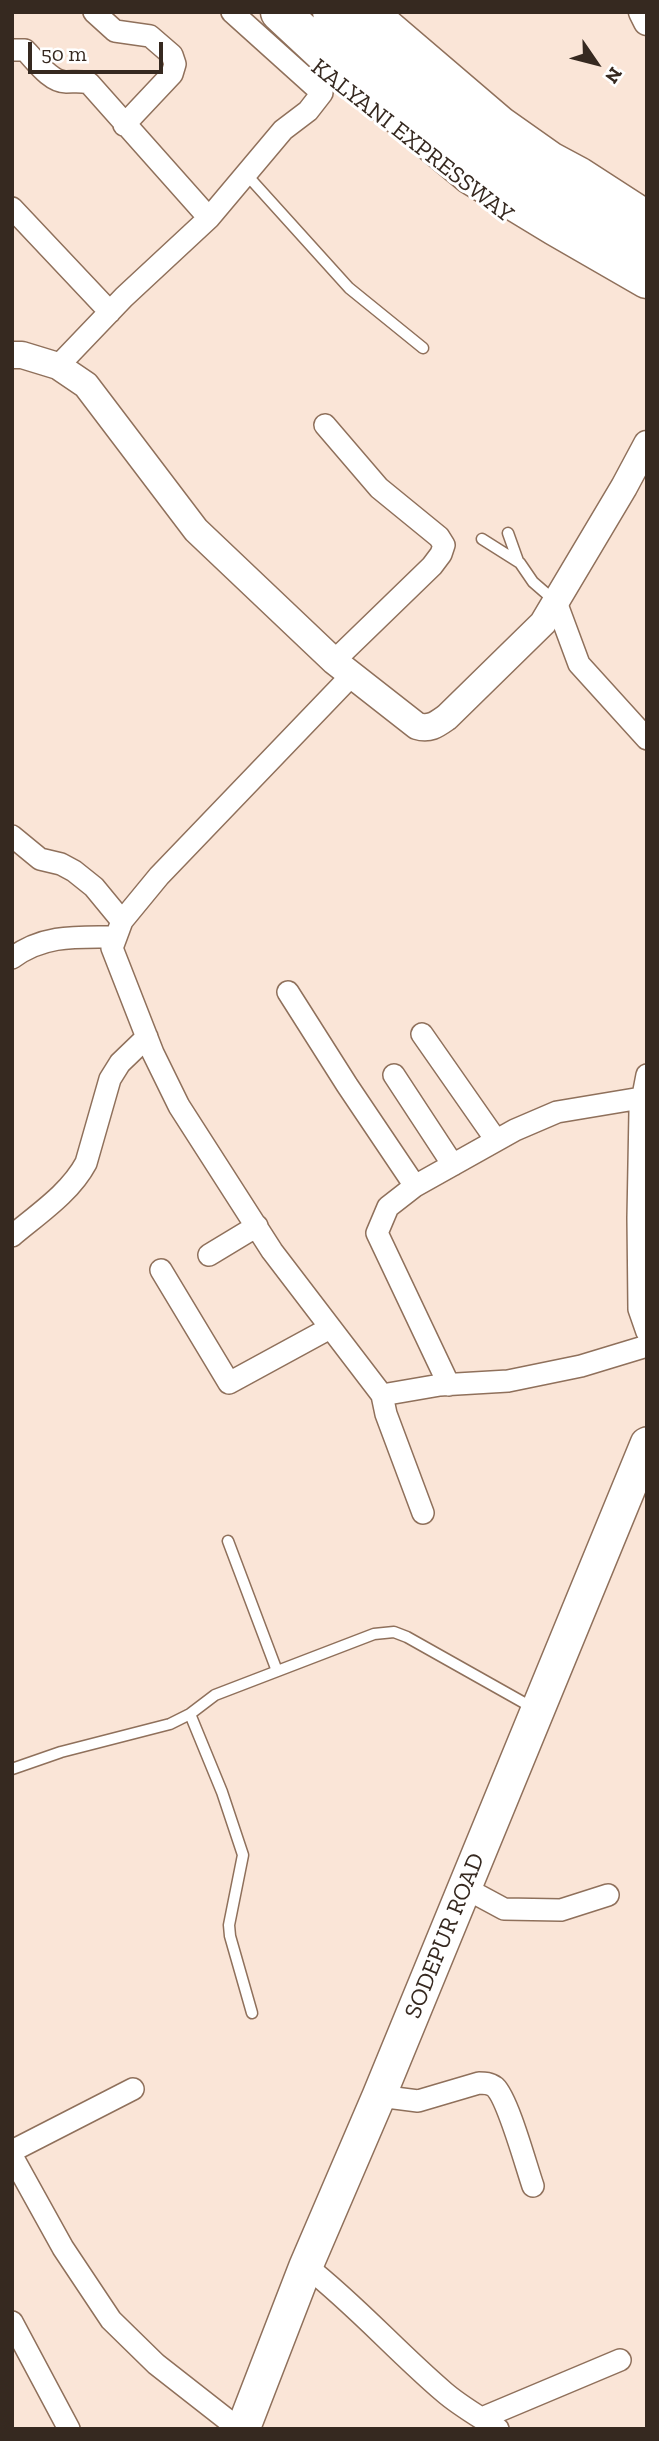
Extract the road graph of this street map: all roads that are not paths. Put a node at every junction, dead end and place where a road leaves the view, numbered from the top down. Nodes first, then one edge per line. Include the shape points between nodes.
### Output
1 (94, 12) edge
2 (232, 12) edge
3 (262, 12) edge
4 (280, 12) edge
5 (332, 12) edge
6 (369, 12) edge
7 (642, 12) edge
8 (647, 22) edge
9 (12, 50) edge
10 (124, 125) junction
11 (246, 174) junction
12 (12, 208) edge
13 (209, 218) junction
14 (647, 219) edge
15 (647, 241) edge
16 (647, 279) edge
17 (647, 299) edge
18 (110, 312) junction
19 (422, 348) dead end
20 (12, 355) edge
21 (58, 366) junction
22 (325, 425) dead end
23 (647, 444) edge
24 (508, 533) dead end
25 (482, 540) dead end
26 (520, 563) junction
27 (556, 602) junction
28 (343, 668) junction
29 (647, 739) edge
30 (12, 836) edge
31 (120, 929) junction
32 (12, 958) edge
33 (288, 992) dead end
34 (422, 1034) dead end
35 (147, 1037) junction
36 (394, 1075) dead end
37 (647, 1075) edge
38 (641, 1098) junction
39 (496, 1140) junction
40 (453, 1165) junction
41 (415, 1186) junction
42 (257, 1226) junction
43 (12, 1236) edge
44 (209, 1255) dead end
45 (161, 1270) dead end
46 (330, 1328) junction
47 (647, 1332) edge
48 (647, 1346) edge
49 (449, 1385) junction
50 (382, 1395) junction
51 (647, 1444) edge
52 (423, 1513) dead end
53 (228, 1541) dead end
54 (277, 1671) junction
55 (538, 1710) junction
56 (190, 1713) junction
57 (12, 1769) edge
58 (465, 1888) junction
59 (608, 1895) dead end
60 (252, 2013) dead end
61 (133, 2089) dead end
62 (379, 2096) junction
63 (12, 2153) edge
64 (533, 2186) dead end
65 (306, 2266) junction
66 (12, 2322) edge
67 (620, 2360) dead end
68 (490, 2423) edge
69 (69, 2429) edge
70 (241, 2429) edge

1 - 10 street via 115,32 150,36 173,55 172,74
2 - 11 street via 321,93
3 - 17 highway, KALYANI EXPRESSWAY via 296,51 496,211 604,268
4 - 16 highway via 471,175
5 - 15 highway via 475,136
6 - 14 highway via 500,124
7 - 8 street
9 - 10 street via 25,50 55,79 89,83
10 - 13 street
11 - 13 street
11 - 19 lane via 349,288
12 - 18 street
13 - 18 street
18 - 21 street
20 - 21 street
21 - 28 street via 86,385 196,530
22 - 28 street via 379,488 444,545 432,566
23 - 27 street
24 - 26 lane
25 - 26 lane
26 - 27 lane
27 - 28 street via 543,623 431,728 417,726
27 - 29 street via 579,664
28 - 31 street via 159,876
30 - 31 street via 40,859 61,864 94,887
31 - 32 street via 39,942
31 - 35 street via 112,948
33 - 41 street
34 - 39 street
35 - 42 street via 179,1106
35 - 43 street via 110,1079 80,1174
36 - 40 street
37 - 38 street
38 - 39 street via 557,1112
38 - 47 street via 639,1309
39 - 40 street
40 - 41 street
41 - 49 street via 388,1207 377,1233
42 - 44 street
42 - 46 street
45 - 46 street via 229,1383
46 - 50 street
48 - 49 street via 508,1381
49 - 50 street
50 - 52 street
51 - 55 main road, SODEPUR ROAD
53 - 54 lane
54 - 55 lane via 374,1634 394,1632
54 - 56 lane via 215,1695
55 - 58 main road, SODEPUR ROAD
56 - 57 lane via 170,1724
56 - 60 lane via 243,1856 229,1925
58 - 59 street via 504,1909 561,1910
58 - 62 main road, SODEPUR ROAD
61 - 63 street
62 - 64 street via 418,2101 489,2083 504,2104
62 - 65 main road, SODEPUR ROAD
63 - 70 street via 63,2248 111,2320 156,2364
65 - 68 street via 446,2394
65 - 70 main road, SODEPUR ROAD
66 - 69 street
67 - 68 street

